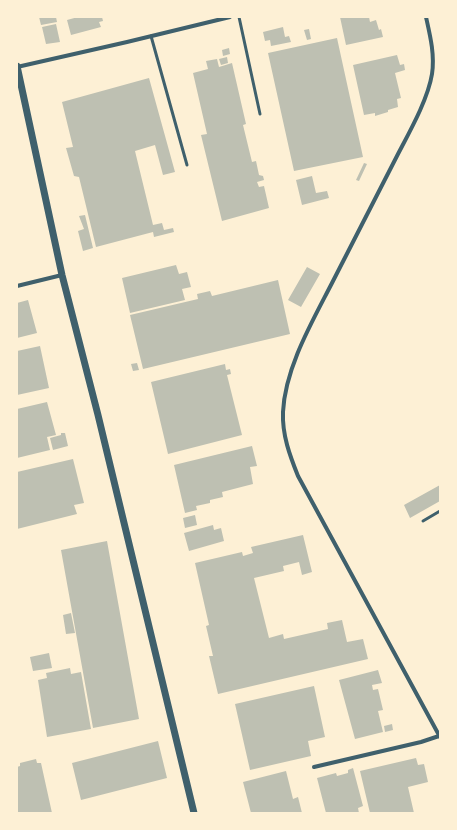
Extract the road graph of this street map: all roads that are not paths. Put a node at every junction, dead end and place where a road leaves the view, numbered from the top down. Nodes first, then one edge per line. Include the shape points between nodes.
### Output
1 (230, 17) edge
2 (239, 17) edge
3 (426, 17) edge
4 (151, 36) junction
5 (17, 66) edge
6 (260, 114) dead end
7 (187, 165) dead end
8 (62, 274) junction
9 (17, 286) edge
10 (440, 511) edge
11 (424, 521) dead end
12 (440, 737) edge
13 (314, 767) dead end
14 (194, 813) edge

1 - 4 street
2 - 6 lane
3 - 12 street via 433,59 427,93 291,370 283,413 289,454 298,476
4 - 5 street
4 - 7 lane
5 - 8 street
8 - 9 street
8 - 14 street
10 - 11 lane
12 - 13 street

